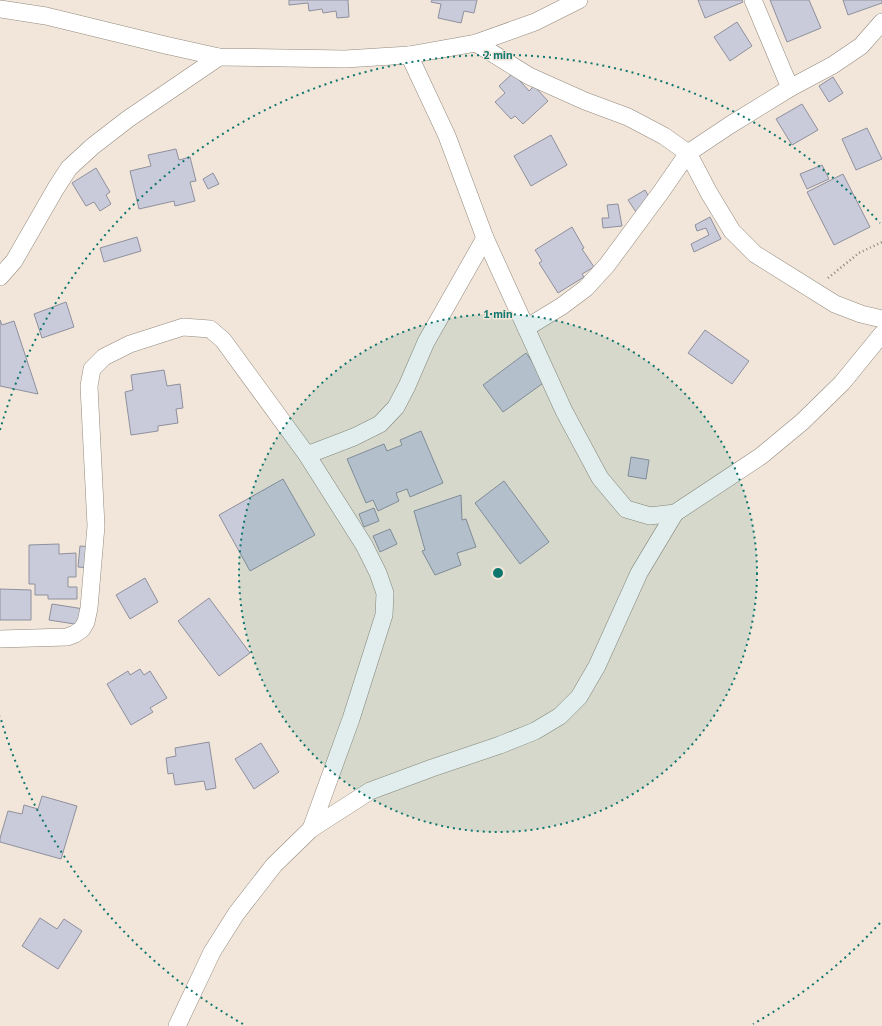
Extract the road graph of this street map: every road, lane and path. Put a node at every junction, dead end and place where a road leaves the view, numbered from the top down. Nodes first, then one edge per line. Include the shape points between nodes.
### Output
1 (579, 0) edge
2 (753, 0) edge
3 (0, 9) edge
4 (882, 22) edge
5 (476, 43) junction
6 (409, 55) junction
7 (219, 57) junction
8 (790, 88) junction
9 (688, 153) junction
10 (484, 238) junction
11 (882, 242) edge
12 (0, 277) edge
13 (814, 291) junction
14 (882, 319) edge
15 (526, 328) junction
16 (882, 334) edge
17 (307, 455) junction
18 (675, 513) junction
19 (0, 639) edge
20 (311, 829) junction
21 (177, 1026) edge

1 - 5 street via 535,22
2 - 8 street
3 - 7 street via 46,16
4 - 8 street via 861,46 833,65
5 - 6 street
5 - 9 street via 529,76 628,117 664,136
6 - 7 street via 345,59
6 - 10 street via 447,136
7 - 12 street via 128,119 68,168 14,261
8 - 9 street
9 - 13 street via 732,231 755,254
9 - 15 street via 607,265 586,288
10 - 15 street
10 - 17 street via 426,342 396,407 380,424
11 - 13 path via 859,253
13 - 14 street via 835,304
15 - 18 street via 564,411 600,478 626,509 650,516
16 - 18 street via 842,383 802,422 761,456
17 - 19 street via 223,340 210,329 182,327 130,344 104,357 92,370 90,386 96,526 86,622 82,629 67,637
17 - 20 street via 364,545 378,572 385,593 384,614 351,719
18 - 20 street via 639,573 597,666 580,697 560,716 535,732 370,791
20 - 21 street via 274,865 236,914 212,952

